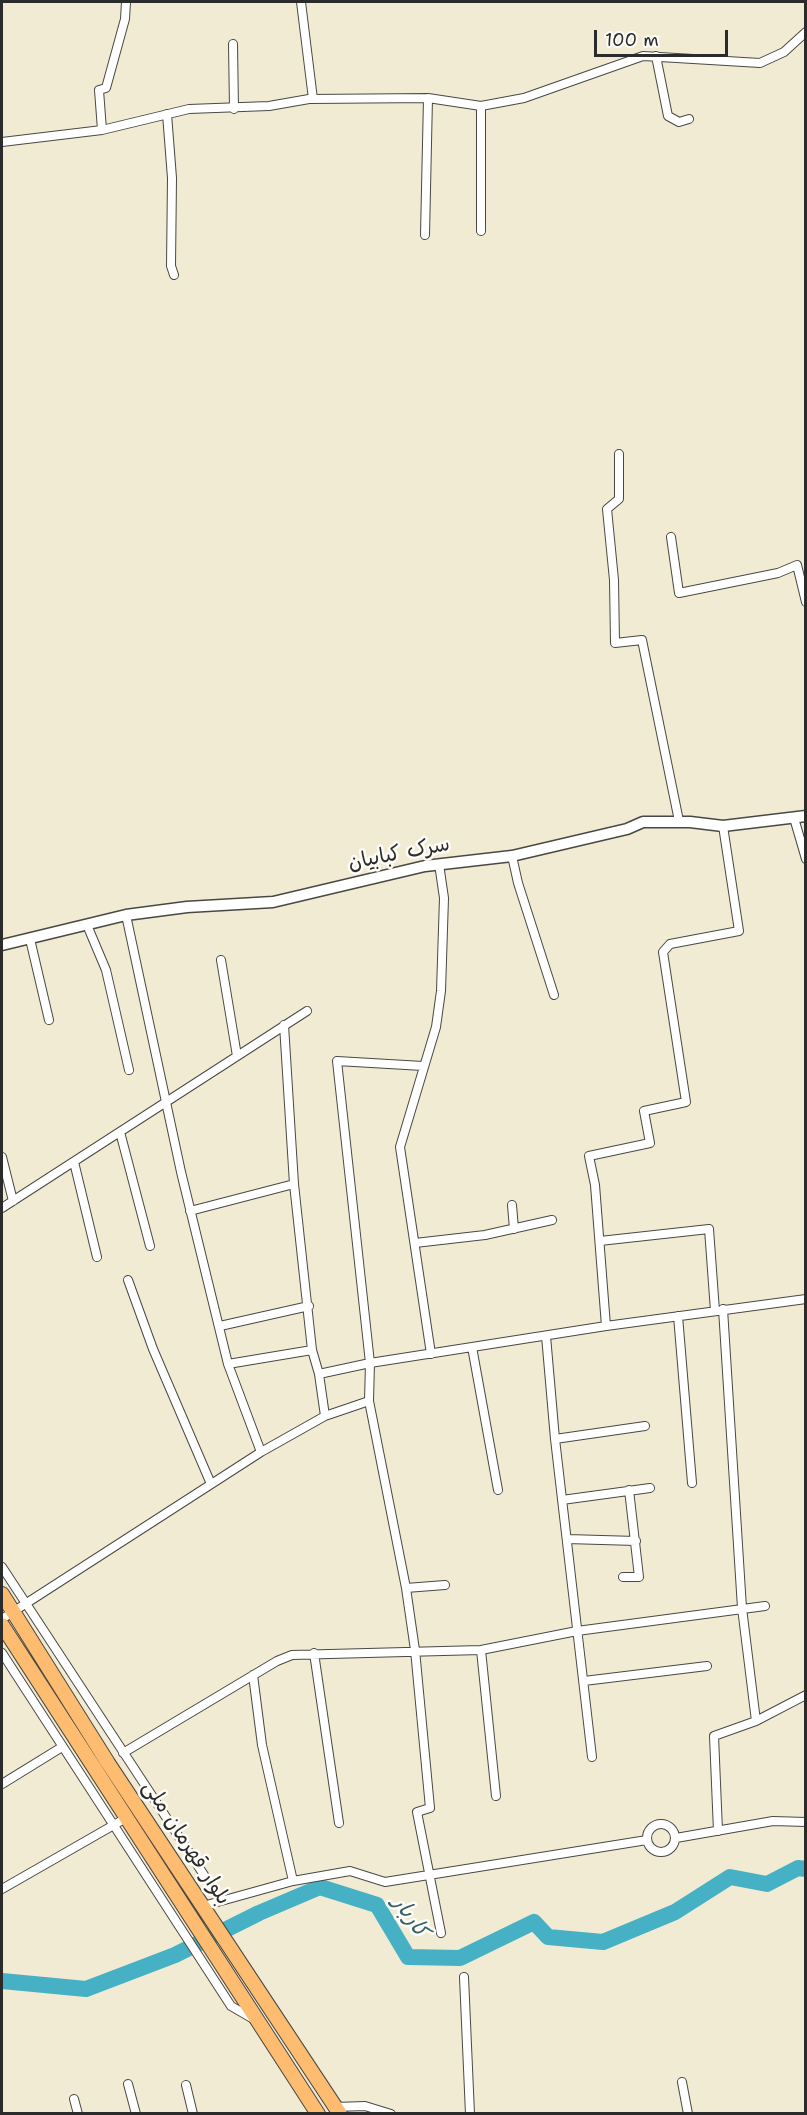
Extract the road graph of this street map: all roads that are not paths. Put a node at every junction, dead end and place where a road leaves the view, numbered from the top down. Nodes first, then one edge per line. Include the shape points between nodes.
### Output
1 (126, 2) edge
2 (301, 2) edge
3 (806, 32) edge
4 (233, 44) dead end
5 (656, 56) junction
6 (428, 98) junction
7 (313, 99) junction
8 (481, 106) junction
9 (234, 108) junction
10 (166, 114) junction
11 (689, 119) dead end
12 (102, 130) junction
13 (2, 142) edge
14 (481, 231) dead end
15 (425, 235) dead end
16 (174, 275) dead end
17 (619, 454) dead end
18 (671, 537) dead end
19 (801, 564) edge
20 (806, 602) edge
21 (806, 816) edge
22 (794, 818) junction
23 (679, 821) junction
24 (723, 826) junction
25 (512, 856) junction
26 (806, 859) edge
27 (439, 864) junction
28 (126, 915) junction
29 (87, 925) junction
30 (30, 939) junction
31 (2, 945) edge
32 (221, 960) dead end
33 (554, 995) dead end
34 (307, 1011) dead end
35 (49, 1020) dead end
36 (284, 1025) junction
37 (237, 1056) junction
38 (423, 1066) junction
39 (129, 1070) dead end
40 (167, 1102) junction
41 (120, 1132) junction
42 (2, 1157) edge
43 (74, 1162) junction
44 (294, 1184) junction
45 (13, 1201) junction
46 (512, 1204) dead end
47 (2, 1208) edge
48 (190, 1211) junction
49 (552, 1220) dead end
50 (514, 1229) junction
51 (600, 1241) junction
52 (415, 1243) junction
53 (150, 1246) dead end
54 (97, 1257) dead end
55 (128, 1280) dead end
56 (806, 1299) edge
57 (309, 1306) junction
58 (719, 1310) junction
59 (678, 1316) junction
60 (220, 1326) junction
61 (606, 1326) junction
62 (546, 1336) junction
63 (472, 1347) junction
64 (312, 1350) junction
65 (431, 1354) junction
66 (370, 1363) junction
67 (228, 1364) junction
68 (320, 1374) junction
69 (369, 1401) junction
70 (325, 1416) junction
71 (645, 1426) dead end
72 (555, 1438) junction
73 (261, 1452) junction
74 (692, 1483) dead end
75 (211, 1485) junction
76 (650, 1488) dead end
77 (498, 1490) dead end
78 (629, 1490) junction
79 (562, 1500) junction
80 (567, 1539) junction
81 (636, 1541) junction
82 (2, 1567) edge
83 (623, 1577) dead end
84 (445, 1585) dead end
85 (406, 1588) junction
86 (2, 1594) edge
87 (26, 1604) junction
88 (765, 1606) dead end
89 (742, 1608) junction
90 (7, 1615) edge
91 (2, 1625) edge
92 (577, 1631) junction
93 (415, 1650) junction
94 (481, 1650) junction
95 (2, 1653) edge
96 (314, 1653) junction
97 (707, 1666) dead end
98 (253, 1675) junction
99 (584, 1681) junction
100 (806, 1695) edge
101 (756, 1721) junction
102 (62, 1747) junction
103 (123, 1753) junction
104 (592, 1757) dead end
105 (2, 1784) edge
106 (496, 1796) dead end
107 (126, 1818) junction
108 (806, 1822) edge
109 (339, 1823) dead end
110 (113, 1826) junction
111 (718, 1831) junction
112 (676, 1838) junction
113 (647, 1840) junction
114 (430, 1875) junction
115 (293, 1881) junction
116 (2, 1889) edge
117 (221, 1901) junction
118 (205, 1910) junction
119 (441, 1933) dead end
120 (210, 1960) junction
121 (464, 1977) dead end
122 (682, 2082) dead end
123 (128, 2084) dead end
124 (186, 2085) dead end
125 (74, 2099) dead end
126 (338, 2110) edge
127 (78, 2114) edge
128 (136, 2114) edge
129 (193, 2114) edge
130 (319, 2114) edge
131 (391, 2114) edge
132 (470, 2114) edge
133 (688, 2114) edge

1 - 12 street via 106,88 99,90
2 - 7 street
3 - 5 street via 784,52 760,63
4 - 9 street
5 - 8 street via 643,56 524,98
5 - 11 street via 668,116 679,122
6 - 7 street
6 - 8 street
6 - 15 street
7 - 9 street
8 - 14 street
9 - 10 street
10 - 12 street
10 - 16 street
12 - 13 street
17 - 23 street via 619,499 607,509 615,643 642,640
18 - 19 street via 679,593 778,573
19 - 20 street
21 - 22 street, سرک کبابیان
22 - 24 street, سرک کبابیان
22 - 26 street
23 - 24 street, سرک کبابیان
23 - 25 street, سرک کبابیان via 643,822
24 - 51 street via 739,931 670,944 663,952 686,1102 644,1111 650,1143 589,1156 596,1185
25 - 27 street, سرک کبابیان
25 - 33 street
27 - 28 street, سرک کبابیان via 273,902
27 - 38 street via 444,898 441,991 436,1027
28 - 29 street, سرک کبابیان
28 - 40 street
29 - 30 street, سرک کبابیان
29 - 39 street via 106,970
30 - 31 street, سرک کبابیان
30 - 35 street
32 - 37 street
34 - 36 street
36 - 37 street
36 - 44 street
37 - 40 street
38 - 52 street via 400,1147
38 - 66 street via 337,1061
40 - 41 street
40 - 48 street
41 - 43 street
41 - 53 street
42 - 45 street
43 - 45 street
43 - 54 street
44 - 48 street
44 - 57 street
45 - 47 street
46 - 50 street
48 - 60 street
49 - 50 street
50 - 52 street
51 - 58 street via 709,1229
51 - 61 street
52 - 65 street
55 - 75 street
56 - 58 street
57 - 60 street
57 - 64 street
58 - 59 street
58 - 89 street
59 - 61 street
59 - 74 street
60 - 67 street
61 - 62 street
62 - 63 street
62 - 72 street
63 - 65 street
63 - 77 street
64 - 67 street
64 - 68 street
65 - 66 street
66 - 68 street
66 - 69 street
67 - 73 street
68 - 70 street
69 - 70 street
69 - 85 street
70 - 73 street
71 - 72 street
72 - 79 street
73 - 75 street
75 - 87 street
76 - 78 street
78 - 79 street
78 - 81 street
79 - 80 street
80 - 81 street
80 - 92 street
81 - 83 street via 639,1576
82 - 87 street
84 - 85 street
85 - 93 street
86 - 90 highway, بلوار قهرمان ملی
87 - 90 street
87 - 103 street
88 - 89 street
89 - 92 street
89 - 101 street
90 - 118 highway, بلوار قهرمان ملی
91 - 107 highway, بلوار قهرمان ملی
92 - 94 street
92 - 99 street
93 - 94 street
93 - 96 street
93 - 114 street via 430,1808 417,1812
94 - 106 street
95 - 102 street
96 - 98 street via 292,1655
96 - 109 street
97 - 99 street
98 - 103 street
98 - 115 street via 262,1745
99 - 104 street
100 - 101 street
101 - 111 street via 714,1736
102 - 105 street
102 - 110 street
103 - 117 street
107 - 110 street
107 - 120 highway, بلوار قهرمان ملی via 190,1916
108 - 111 street via 774,1821
110 - 116 street
110 - 120 street via 184,1934
111 - 112 street
112 - 113 street via 664,1852 654,1851
112 - 113 street via 673,1829 660,1823 652,1827
113 - 114 street
114 - 115 street via 385,1882 350,1871
114 - 119 street
115 - 117 street
117 - 118 street
118 - 126 highway, بلوار قهرمان ملی
120 - 130 highway, بلوار قهرمان ملی via 258,2022
121 - 132 street
122 - 133 street
123 - 128 street
124 - 129 street
125 - 127 street
126 - 130 street
126 - 131 street via 365,2106

